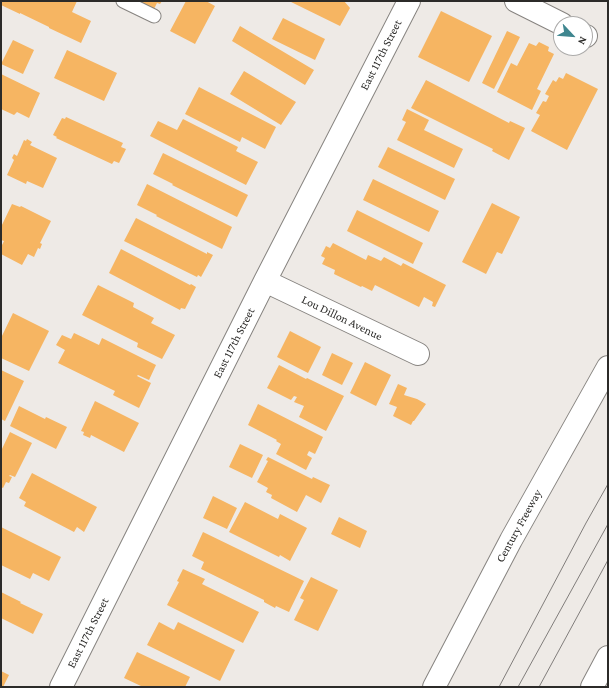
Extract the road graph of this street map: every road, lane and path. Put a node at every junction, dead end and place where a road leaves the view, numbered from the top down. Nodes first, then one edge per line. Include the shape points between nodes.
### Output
1 (123, 1) edge
2 (409, 1) edge
3 (516, 1) edge
4 (154, 16) dead end
5 (553, 20) edge
6 (265, 281) junction
7 (418, 354) dead end
8 (608, 367) edge
9 (608, 657) edge
10 (60, 687) edge
11 (434, 687) edge
12 (592, 687) edge

1 - 4 lane
2 - 6 main road, East 117th Street
3 - 5 main road
6 - 7 main road, Lou Dillon Avenue
6 - 10 main road, East 117th Street
8 - 11 main road, Century Freeway via 511,540
9 - 12 main road

